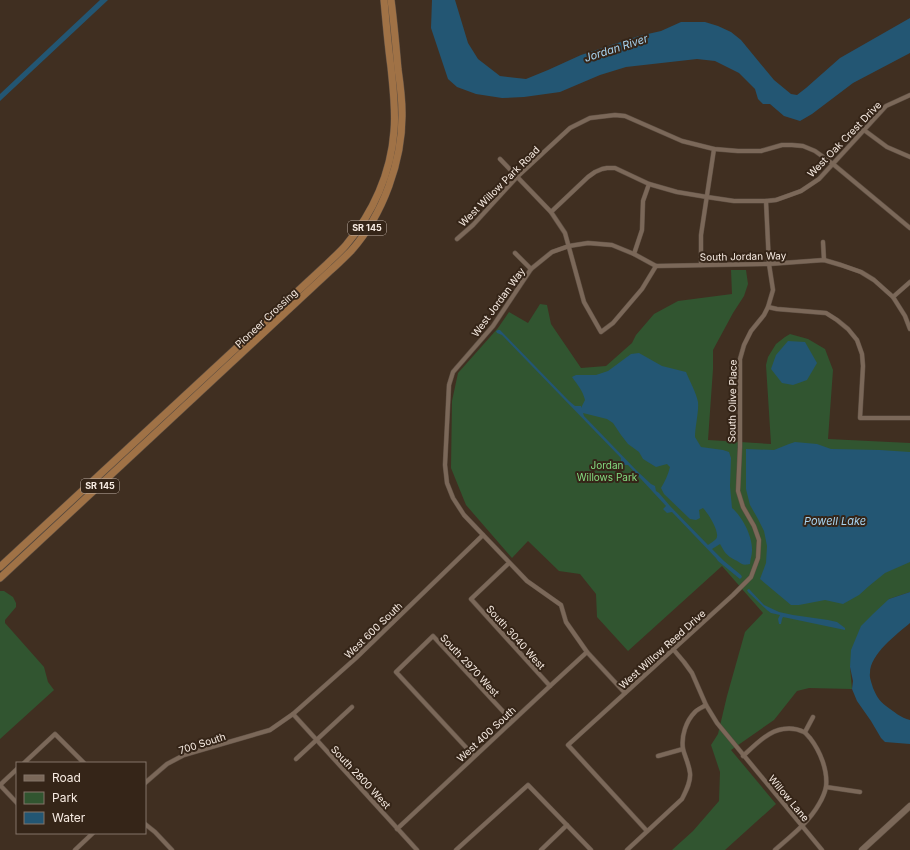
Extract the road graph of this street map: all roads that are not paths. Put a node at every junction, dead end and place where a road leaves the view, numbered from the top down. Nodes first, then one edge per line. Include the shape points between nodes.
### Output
1 (384, 0) edge
2 (391, 0) edge
3 (910, 94) edge
4 (864, 130) junction
5 (714, 149) junction
6 (910, 157) edge
7 (500, 159) dead end
8 (833, 164) junction
9 (517, 176) junction
10 (649, 184) junction
11 (707, 197) junction
12 (766, 201) junction
13 (551, 212) junction
14 (910, 228) edge
15 (457, 239) dead end
16 (823, 242) dead end
17 (569, 246) junction
18 (552, 252) joint
19 (515, 253) dead end
20 (634, 254) junction
21 (824, 260) junction
22 (769, 264) junction
23 (701, 265) junction
24 (656, 266) junction
25 (531, 269) junction
26 (910, 282) edge
27 (893, 297) junction
28 (768, 306) junction
29 (910, 329) edge
30 (910, 418) edge
31 (483, 535) junction
32 (758, 558) joint
33 (509, 563) junction
34 (0, 567) edge
35 (0, 578) edge
36 (673, 649) junction
37 (587, 652) junction
38 (550, 686) junction
39 (625, 693) junction
40 (706, 705) junction
41 (352, 707) dead end
42 (293, 714) junction
43 (813, 717) dead end
44 (512, 721) junction
45 (270, 730) joint
46 (805, 732) junction
47 (316, 740) junction
48 (683, 749) junction
49 (474, 756) junction
50 (658, 756) dead end
51 (743, 756) junction
52 (296, 759) dead end
53 (25, 762) edge
54 (83, 762) edge
55 (16, 770) edge
56 (146, 782) edge
57 (0, 785) edge
58 (826, 788) junction
59 (860, 792) dead end
60 (16, 802) edge
61 (910, 806) edge
62 (146, 825) edge
63 (567, 826) junction
64 (802, 826) junction
65 (397, 828) junction
66 (647, 832) junction
67 (92, 834) edge
68 (80, 846) junction
69 (75, 850) edge
70 (83, 850) edge
71 (172, 850) edge
72 (417, 850) edge
73 (456, 850) edge
74 (541, 850) edge
75 (591, 850) edge
76 (627, 850) edge
77 (775, 850) edge
78 (822, 850) edge
79 (862, 850) edge

1 - 34 highway, Pioneer Crossing / SR 145 via 394,95 394,131 385,175 370,211 358,229 327,264
2 - 35 highway, Pioneer Crossing / SR 145 via 401,95 402,132 396,163 385,196 364,233 326,276
3 - 4 street, West Oak Crest Drive via 886,106
4 - 6 street via 887,147
4 - 8 street, West Oak Crest Drive
5 - 8 street via 761,151 782,145 803,146
5 - 9 street, West Willow Park Road via 682,141 625,116 590,118 570,128
5 - 11 street
7 - 9 street
8 - 12 street, West Oak Crest Drive via 819,178 801,190 776,200
8 - 14 street
9 - 13 street
9 - 15 street, West Willow Park Road
10 - 11 street, West Oak Crest Drive
10 - 13 street, West Oak Crest Drive via 615,168 602,169 588,177
10 - 20 street via 643,201 642,230
11 - 12 street, West Oak Crest Drive via 734,201
11 - 23 street via 701,236
12 - 22 street, South Olive Place
13 - 17 street via 565,233
16 - 21 street
17 - 18 street, South Jordan Way
17 - 20 street, South Jordan Way via 588,243 612,245
17 - 24 street via 584,302 601,332 613,323 642,289
18 - 25 street, West Jordan Way
19 - 25 street
20 - 24 street, South Jordan Way
21 - 22 street, South Jordan Way
21 - 27 street, South Jordan Way via 861,272
22 - 23 street, South Jordan Way
22 - 28 street, South Olive Place via 773,290
23 - 24 street, South Jordan Way
25 - 31 street, West Jordan Way via 493,326 453,372 449,386 447,483 464,515
26 - 27 street
27 - 29 street, South Jordan Way
28 - 30 street via 826,313 837,320 857,340 862,354 860,418
28 - 32 street, South Olive Place via 744,345 740,359 738,491 743,507 754,526 758,540
31 - 33 street
31 - 42 street, West 600 South via 356,658
32 - 36 street, West Willow Reed Drive via 751,577
33 - 37 street via 527,581 561,605 566,622
33 - 38 street, South 3040 West via 471,599
36 - 39 street, West Willow Reed Drive
36 - 40 street, Willow Lane via 692,673
37 - 38 street, West 400 South
37 - 39 street
38 - 44 street, West 400 South
39 - 66 street, West Willow Reed Drive via 568,745
40 - 48 street via 696,712 686,725
40 - 51 street, Willow Lane
41 - 47 street
42 - 45 street, West 600 South
42 - 47 street, South 2800 West
43 - 46 street
44 - 49 street, West 400 South
44 - 49 street, South 2970 West via 433,636 396,672
45 - 56 street, 700 South via 184,755 167,764
46 - 51 street via 781,729 766,736
46 - 58 street via 816,745 824,765
47 - 52 street
47 - 65 street, South 2800 West
48 - 50 street
48 - 66 street via 690,774 688,789 682,799
49 - 65 street, West 400 South
51 - 64 street, Willow Lane
53 - 54 street via 55,734
55 - 57 street
57 - 60 street
58 - 59 street
58 - 64 street via 820,803
61 - 79 main road
62 - 71 street
63 - 73 street via 528,785
63 - 74 street
63 - 75 street
64 - 77 street
64 - 78 street, Willow Lane
65 - 72 street, South 2800 West
66 - 76 street
67 - 68 street
68 - 69 street
68 - 70 street

